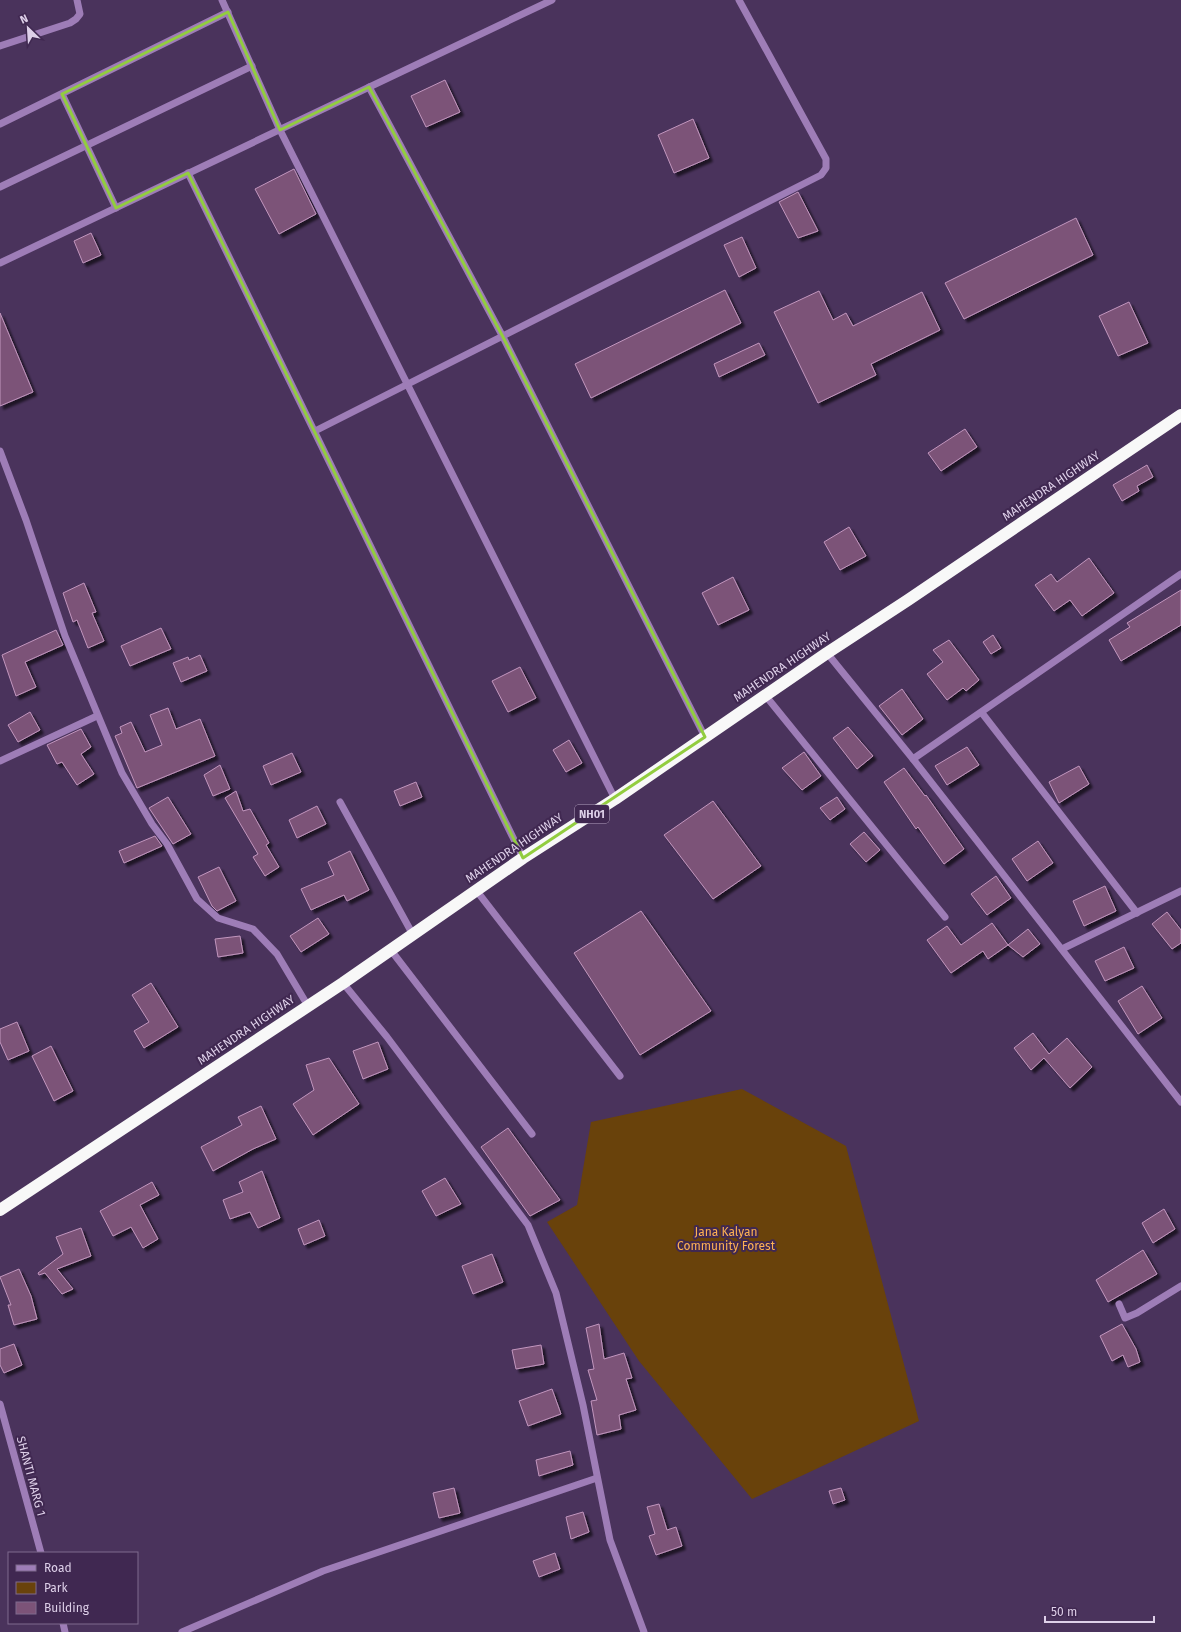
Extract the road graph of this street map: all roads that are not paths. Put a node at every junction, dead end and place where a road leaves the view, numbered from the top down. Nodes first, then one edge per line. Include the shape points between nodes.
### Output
1 (77, 0) edge
2 (222, 0) edge
3 (552, 0) edge
4 (739, 0) edge
5 (228, 12) junction
6 (0, 46) edge
7 (252, 66) junction
8 (369, 87) junction
9 (62, 94) junction
10 (0, 124) edge
11 (280, 130) junction
12 (87, 145) junction
13 (188, 173) junction
14 (0, 187) edge
15 (116, 208) junction
16 (0, 263) edge
17 (503, 337) junction
18 (408, 385) junction
19 (1181, 415) edge
20 (315, 431) junction
21 (0, 451) edge
22 (1181, 574) edge
23 (827, 653) junction
24 (765, 695) junction
25 (982, 713) junction
26 (97, 716) junction
27 (705, 736) junction
28 (913, 759) junction
29 (0, 761) edge
30 (615, 799) junction
31 (340, 802) dead end
32 (523, 858) junction
33 (476, 890) junction
34 (1181, 891) edge
35 (1137, 913) junction
36 (945, 917) dead end
37 (412, 933) junction
38 (390, 949) junction
39 (1062, 949) junction
40 (343, 983) junction
41 (308, 1006) junction
42 (620, 1076) dead end
43 (1181, 1102) edge
44 (532, 1134) dead end
45 (0, 1210) edge
46 (1181, 1286) edge
47 (1119, 1304) dead end
48 (0, 1404) edge
49 (597, 1478) junction
50 (41, 1552) edge
51 (182, 1632) edge
52 (644, 1632) edge

1 - 6 street via 80,14 70,23
2 - 5 street
3 - 8 street
4 - 17 street via 826,159 826,168 821,175
5 - 7 street
5 - 9 street
7 - 11 street
7 - 12 street
8 - 11 street
8 - 17 street
9 - 10 street
9 - 12 street
11 - 13 street
11 - 18 street
12 - 14 street
12 - 15 street
13 - 15 street
13 - 20 street
15 - 16 street
17 - 18 street
17 - 27 street
18 - 20 street
18 - 30 street
19 - 23 highway, MAHENDRA HIGHWAY / NH01
20 - 32 street
21 - 26 street via 65,636
22 - 25 street
23 - 24 highway, MAHENDRA HIGHWAY / NH01
23 - 28 street
24 - 27 highway, MAHENDRA HIGHWAY / NH01
24 - 36 street
25 - 28 street
25 - 35 street
26 - 29 street
26 - 41 street via 122,773 167,844 197,899 218,918 253,929 277,954
27 - 30 highway, MAHENDRA HIGHWAY / NH01
28 - 39 street
30 - 32 highway, MAHENDRA HIGHWAY / NH01
31 - 37 street
32 - 33 highway, MAHENDRA HIGHWAY / NH01
33 - 37 highway, MAHENDRA HIGHWAY / NH01
33 - 42 street
34 - 35 street
35 - 39 street
37 - 38 highway, MAHENDRA HIGHWAY / NH01
38 - 40 highway, MAHENDRA HIGHWAY / NH01
38 - 44 street
39 - 43 street
40 - 41 highway, MAHENDRA HIGHWAY / NH01
40 - 49 street via 387,1037 528,1225 556,1293 583,1405
41 - 45 highway, MAHENDRA HIGHWAY / NH01
46 - 47 street via 1125,1318
48 - 50 street, SHANTI MARG 1
49 - 51 street via 323,1571
49 - 52 street via 610,1540

